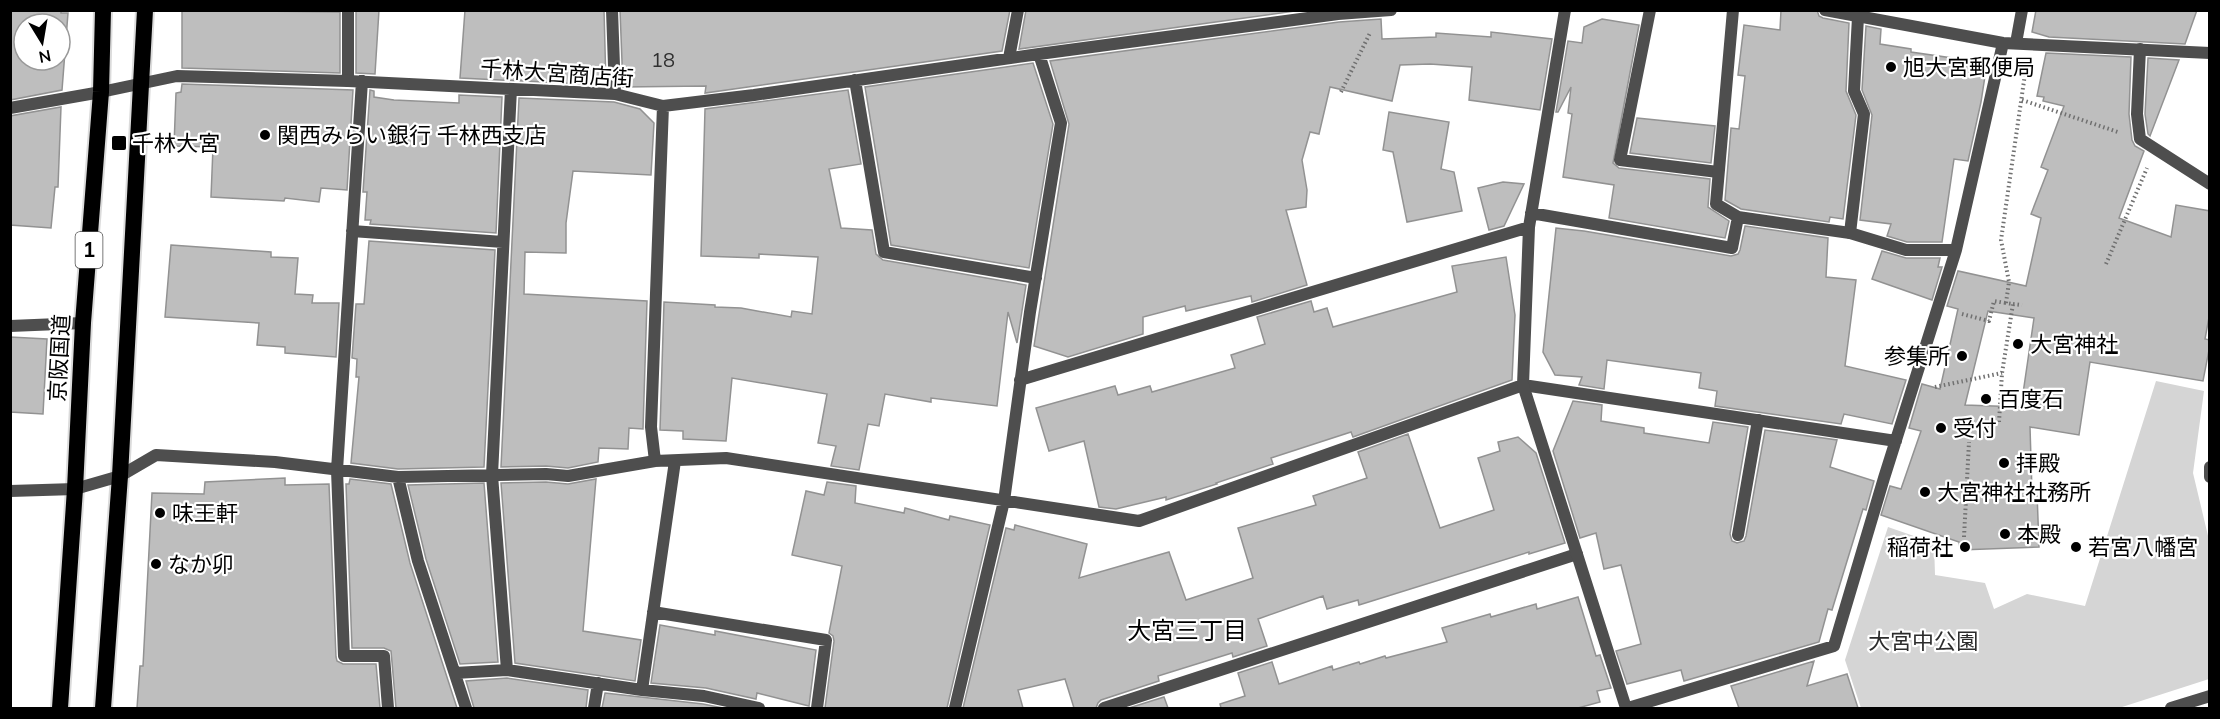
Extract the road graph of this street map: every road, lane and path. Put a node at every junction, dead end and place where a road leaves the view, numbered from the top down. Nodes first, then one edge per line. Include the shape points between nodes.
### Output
1 (103, 10) edge
2 (145, 10) edge
3 (348, 10) edge
4 (612, 10) edge
5 (1018, 10) edge
6 (1391, 10) edge
7 (1565, 10) edge
8 (1650, 10) edge
9 (1733, 10) edge
10 (1825, 10) edge
11 (2022, 10) edge
12 (1382, 11) edge
13 (1337, 12) edge
14 (1858, 17) junction
15 (2010, 43) junction
16 (2030, 44) junction
17 (2140, 49) junction
18 (2210, 53) edge
19 (1039, 54) junction
20 (1009, 58) junction
21 (855, 80) junction
22 (348, 81) junction
23 (362, 81) junction
24 (140, 85) junction
25 (511, 89) junction
26 (101, 92) junction
27 (1341, 92) dead end
28 (615, 94) junction
29 (2022, 100) junction
30 (663, 106) junction
31 (10, 108) edge
32 (2140, 139) junction
33 (2155, 149) junction
34 (1718, 172) junction
35 (2210, 184) edge
36 (1531, 213) junction
37 (1738, 218) junction
38 (1529, 227) junction
39 (352, 231) junction
40 (1850, 233) junction
41 (503, 242) junction
42 (1956, 250) junction
43 (2106, 264) dead end
44 (1036, 278) junction
45 (2006, 303) junction
46 (2013, 304) junction
47 (2022, 305) dead end
48 (1962, 314) dead end
49 (83, 323) junction
50 (10, 326) edge
51 (2002, 373) junction
52 (1020, 380) junction
53 (1523, 385) junction
54 (1911, 393) junction
55 (1758, 420) junction
56 (1999, 422) dead end
57 (1896, 441) junction
58 (1969, 442) dead end
59 (675, 460) junction
60 (655, 461) junction
61 (2210, 467) edge
62 (337, 470) junction
63 (492, 475) junction
64 (120, 476) junction
65 (398, 477) junction
66 (2210, 477) edge
67 (75, 489) junction
68 (10, 491) edge
69 (1004, 501) junction
70 (1738, 535) dead end
71 (1964, 537) dead end
72 (1577, 555) junction
73 (653, 612) junction
74 (507, 670) junction
75 (455, 673) junction
76 (598, 683) junction
77 (642, 690) junction
78 (2210, 696) edge
79 (60, 708) edge
80 (103, 708) edge
81 (388, 708) edge
82 (466, 708) edge
83 (594, 708) edge
84 (759, 708) edge
85 (817, 708) edge
86 (955, 708) edge
87 (1104, 708) edge
88 (1627, 708) edge
89 (2171, 708) edge

1 - 26 highway, 京阪国道 / 1
2 - 24 highway, 1
3 - 22 street
4 - 28 street
5 - 20 street
6 - 12 street, 千林大宮商店街
7 - 36 street
8 - 34 street via 1620,160
9 - 34 street
10 - 14 street
11 - 15 street
12 - 13 street, 千林大宮商店街
12 - 27 path
13 - 19 street, 千林大宮商店街
14 - 15 street
14 - 40 street via 1854,91 1863,114
15 - 16 street
15 - 42 street
16 - 17 street
16 - 29 path
17 - 18 street
17 - 32 street
19 - 20 street, 千林大宮商店街
19 - 44 street via 1061,123
20 - 21 street, 千林大宮商店街
21 - 30 street, 千林大宮商店街
21 - 44 street via 884,252
22 - 23 street, 千林大宮商店街
22 - 24 street, 千林大宮商店街 via 177,76
23 - 25 street, 千林大宮商店街
23 - 39 street
24 - 26 street, 千林大宮商店街
24 - 64 highway, 1
25 - 28 street, 千林大宮商店街
25 - 41 street
26 - 31 street, 千林大宮商店街
26 - 49 highway, 京阪国道 / 1
28 - 30 street, 千林大宮商店街
29 - 32 path
29 - 45 path via 2001,240 2008,282
30 - 60 street via 651,427
32 - 33 street
33 - 35 street
33 - 43 path
34 - 37 street via 1716,204
36 - 37 street via 1732,248
36 - 38 street
37 - 40 street
38 - 52 street
38 - 53 street
39 - 41 street
39 - 62 street
40 - 42 street via 1906,250
41 - 63 street
42 - 54 street
44 - 52 street
45 - 46 path
45 - 48 path via 1994,301 1989,321
46 - 47 path
46 - 51 path
49 - 50 street
49 - 67 highway, 京阪国道 / 1
51 - 54 path
51 - 56 path
52 - 69 street
53 - 55 street
53 - 69 street via 1139,521
53 - 72 street
54 - 57 street
55 - 57 street
55 - 70 street
57 - 88 street via 1834,646
58 - 71 path
59 - 60 street
59 - 69 street via 726,458
59 - 73 street
60 - 63 street via 568,476
61 - 66 street
62 - 64 street via 156,455
62 - 65 street
62 - 81 street via 344,656 384,657
63 - 65 street
63 - 74 street
64 - 67 street
64 - 80 highway, 1
65 - 75 street via 418,561
67 - 68 street
67 - 79 highway, 京阪国道 / 1
69 - 86 street
72 - 87 street
72 - 88 street
73 - 77 street
73 - 85 street via 826,640
74 - 75 street
74 - 76 street
75 - 82 street
76 - 77 street
76 - 83 street
77 - 84 street via 704,696
78 - 89 street

